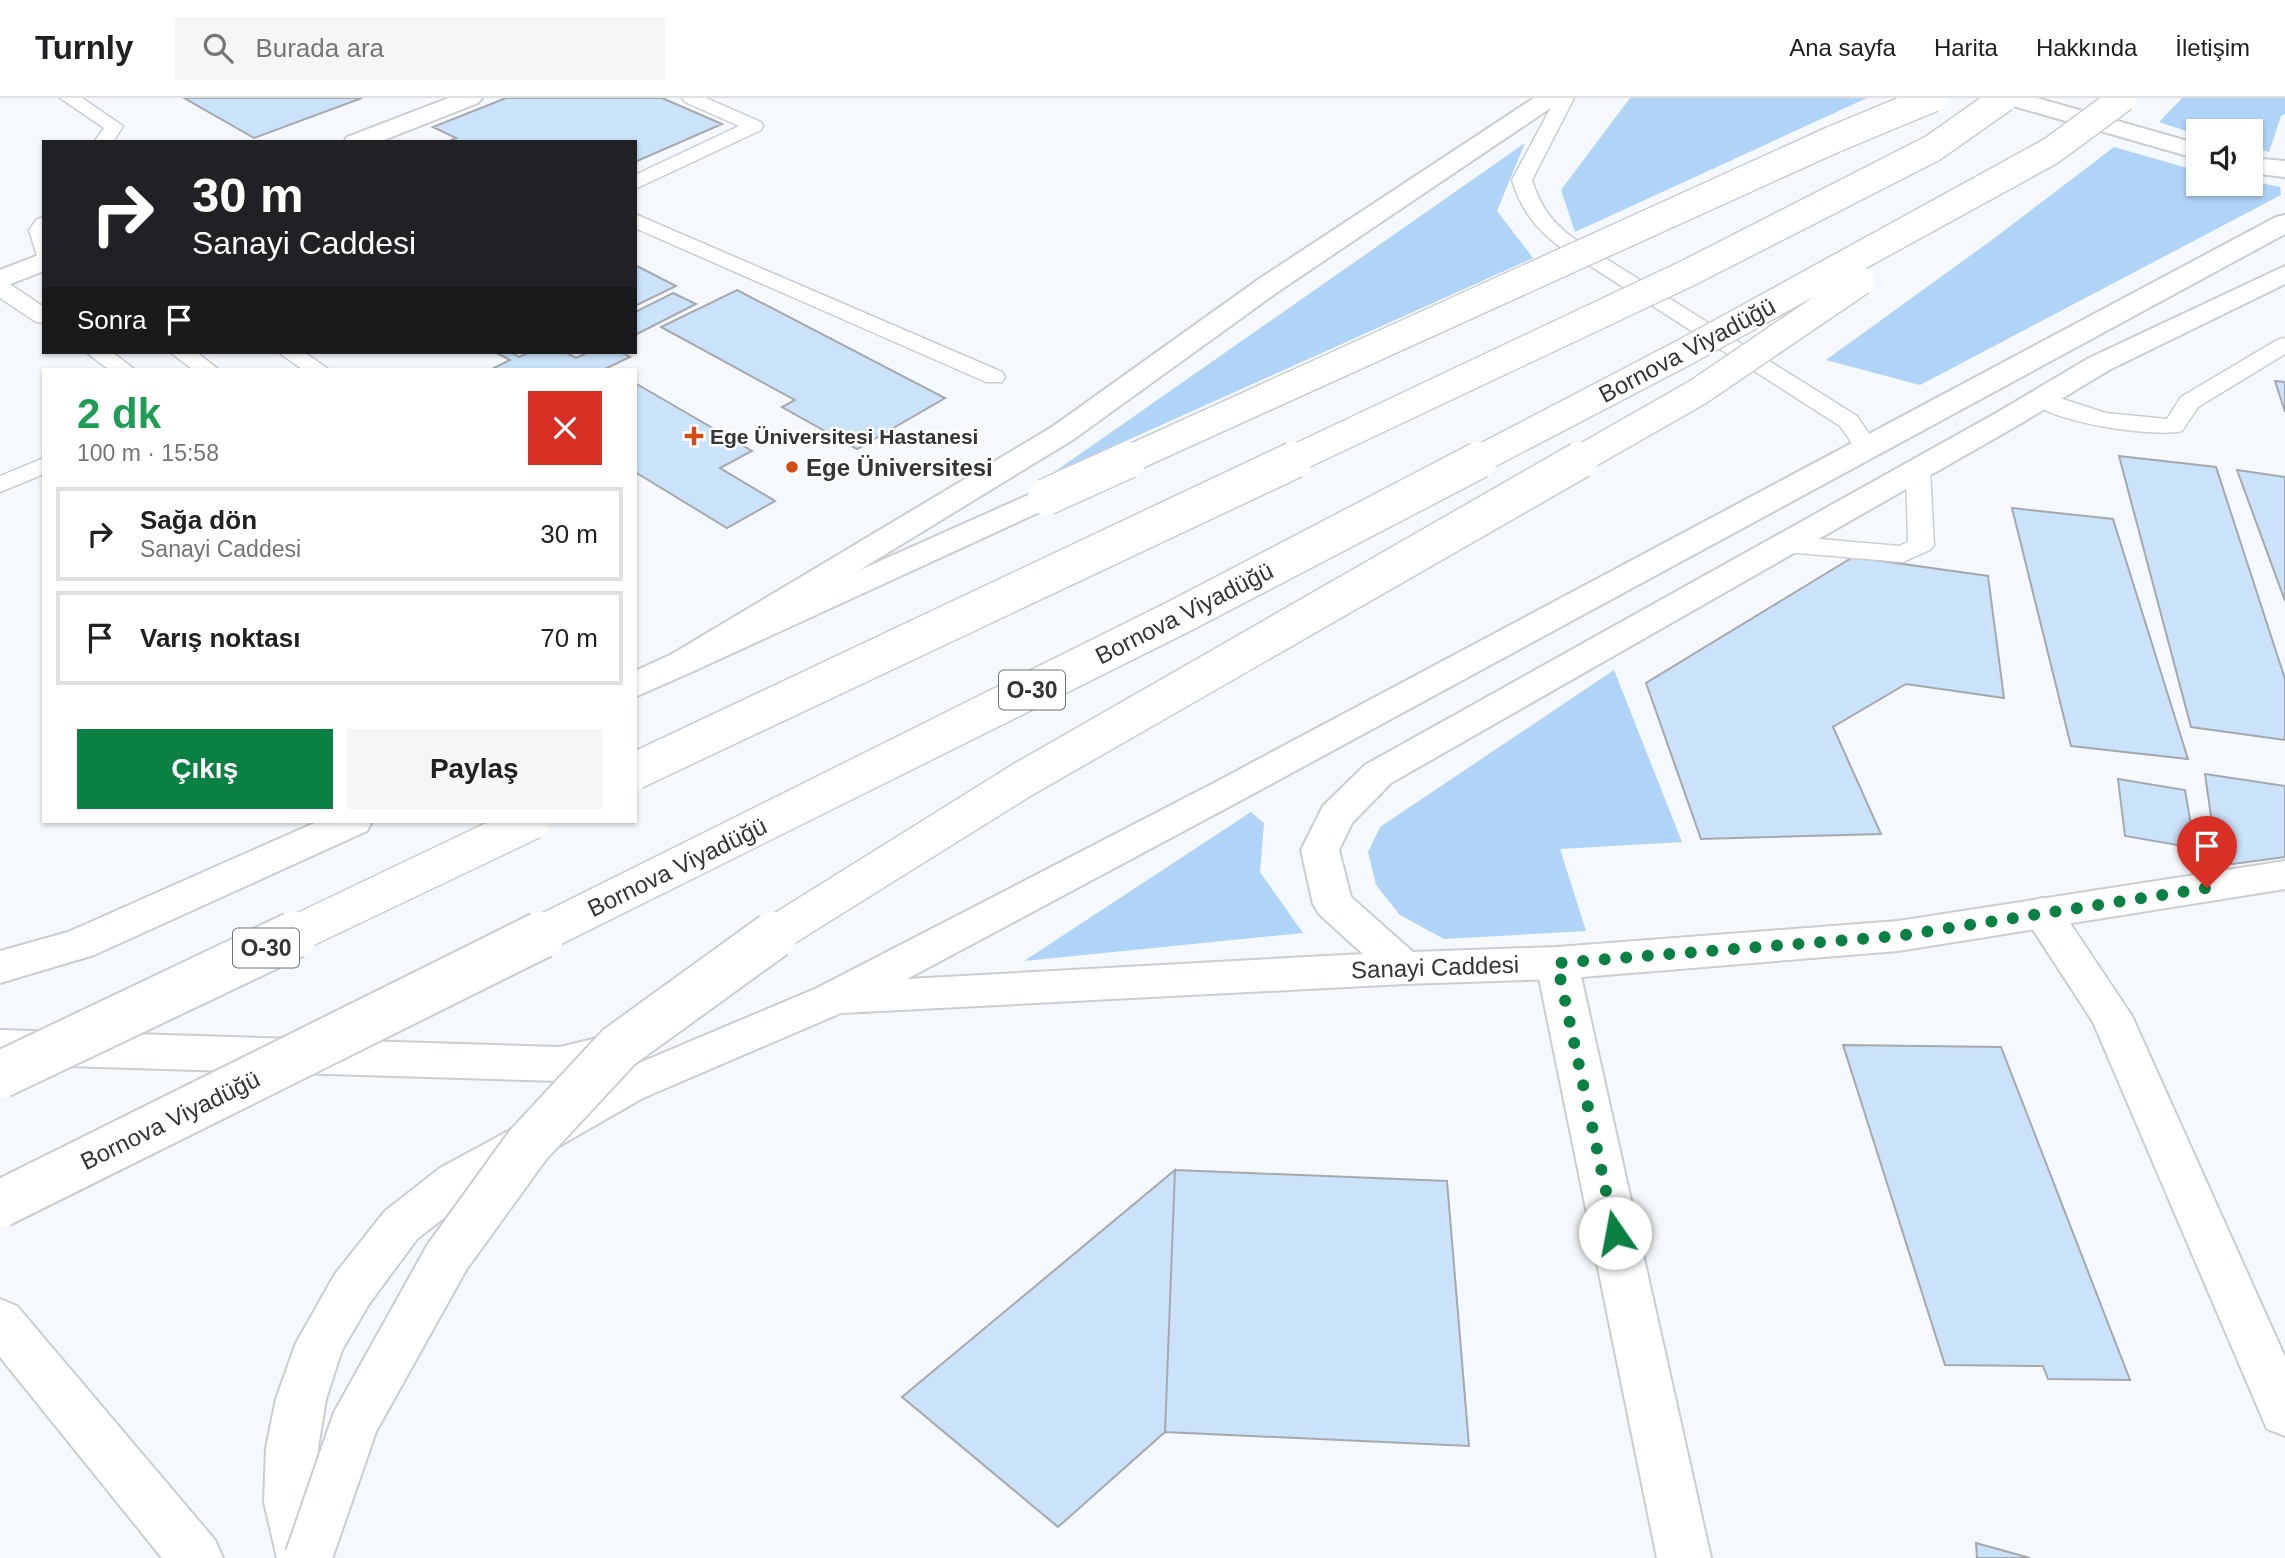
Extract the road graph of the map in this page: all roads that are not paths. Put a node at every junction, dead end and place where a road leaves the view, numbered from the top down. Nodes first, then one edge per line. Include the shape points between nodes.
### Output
1 (69, 98) edge
2 (470, 98) edge
3 (691, 98) edge
4 (1550, 98) edge
5 (1564, 98) edge
6 (1933, 98) edge
7 (2004, 98) edge
8 (2011, 98) edge
9 (2123, 98) edge
10 (104, 140) edge
11 (361, 140) edge
12 (2186, 149) edge
13 (2051, 151) junction
14 (2263, 166) edge
15 (2285, 169) edge
16 (637, 182) edge
17 (637, 221) edge
18 (2285, 223) edge
19 (42, 226) edge
20 (42, 243) edge
21 (42, 262) edge
22 (2285, 274) edge
23 (0, 280) edge
24 (0, 288) edge
25 (42, 316) edge
26 (2285, 345) edge
27 (100, 354) edge
28 (184, 354) edge
29 (292, 354) edge
30 (121, 368) edge
31 (205, 368) edge
32 (315, 368) edge
33 (994, 377) dead end
34 (2040, 399) junction
35 (1866, 447) junction
36 (42, 466) edge
37 (1918, 470) junction
38 (0, 485) edge
39 (1786, 544) junction
40 (684, 662) junction
41 (637, 684) edge
42 (637, 770) edge
43 (348, 823) edge
44 (528, 823) edge
45 (2285, 876) edge
46 (2042, 913) junction
47 (1557, 963) junction
48 (0, 967) edge
49 (1404, 968) junction
50 (832, 999) junction
51 (0, 1047) edge
52 (0, 1075) edge
53 (0, 1204) edge
54 (0, 1321) edge
55 (2285, 1413) edge
56 (197, 1558) edge
57 (306, 1558) edge
58 (1684, 1558) edge

1 - 10 lane via 114,126
2 - 11 main road
3 - 16 lane via 754,126
4 - 40 main road via 1269,285 1062,433
5 - 35 lane via 1522,180 1540,223 1849,421
6 - 40 main road, bridge via 1807,151
7 - 42 main road, bridge via 1933,148 1688,273
8 - 12 main road
9 - 13 main road, Bornova Viyadüğü / O-30, bridge
13 - 53 main road, Bornova Viyadüğü / O-30, bridge via 1685,352 1178,617
13 - 57 main road, O-30, bridge via 1698,392 1022,780 764,941 619,1047 528,1145 447,1257 355,1422
14 - 15 main road
17 - 33 lane
18 - 35 main road
19 - 20 lane
21 - 23 main road
22 - 34 main road via 2099,364
24 - 25 lane
26 - 34 lane via 2189,401 2174,426 2116,423
27 - 30 lane
28 - 31 lane
29 - 32 lane
34 - 37 main road
35 - 50 main road
36 - 38 lane
37 - 39 main road
37 - 39 lane via 1921,545 1902,554
39 - 49 main road via 1378,774 1337,816 1320,850 1333,904
40 - 41 main road
43 - 48 main road via 79,944
44 - 52 main road, O-30, bridge
45 - 46 main road, Sanayi Caddesi
46 - 47 main road, Sanayi Caddesi via 1898,936
46 - 55 main road via 2111,1016
47 - 49 main road, Sanayi Caddesi
47 - 58 main road
49 - 50 main road, Sanayi Caddesi
50 - 51 main road via 560,1064
50 - 57 main road via 628,1086 456,1182 401,1225 352,1289 320,1343 302,1399 292,1448 290,1502
54 - 56 main road

